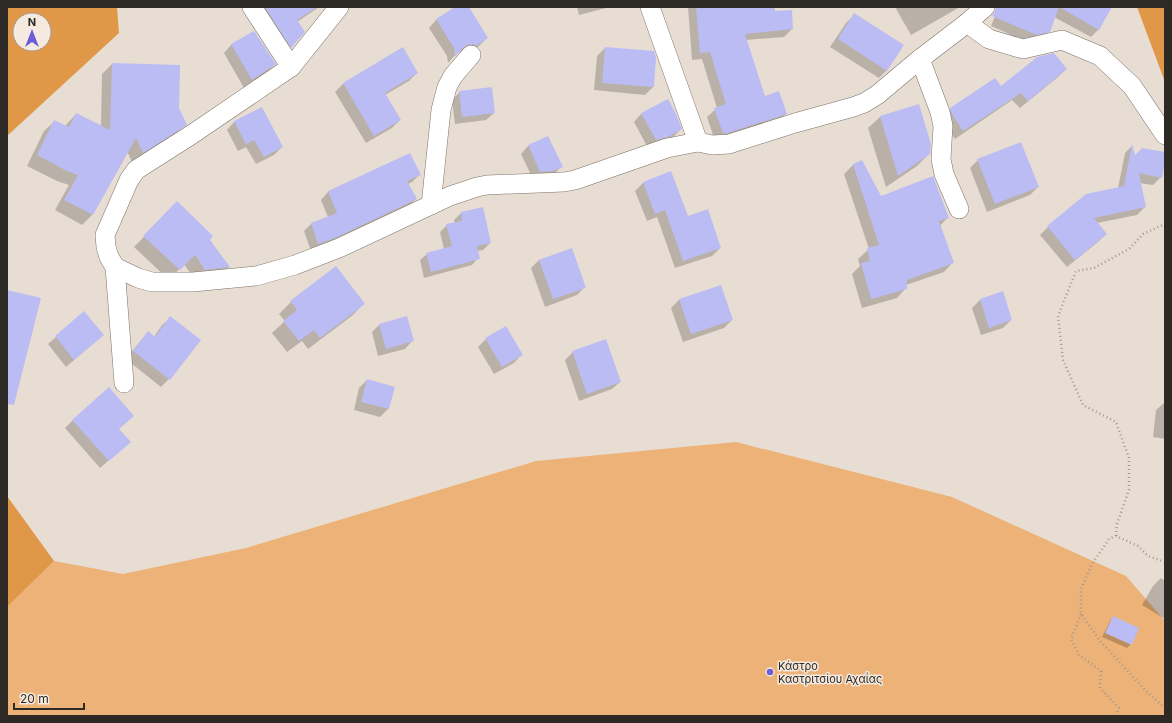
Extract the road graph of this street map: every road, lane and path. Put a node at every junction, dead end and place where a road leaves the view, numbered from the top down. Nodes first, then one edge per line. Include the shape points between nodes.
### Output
1 (252, 7) edge
2 (338, 7) edge
3 (650, 7) edge
4 (985, 7) edge
5 (967, 23) junction
6 (471, 55) dead end
7 (920, 59) junction
8 (291, 67) junction
9 (1165, 135) edge
10 (698, 142) junction
11 (431, 205) junction
12 (959, 209) dead end
13 (1165, 224) edge
14 (115, 267) junction
15 (124, 383) dead end
16 (1116, 536) junction
17 (1165, 562) edge
18 (1081, 614) junction
19 (1165, 708) edge
20 (1116, 716) edge

1 - 8 street
2 - 8 street
3 - 10 street
4 - 5 street
5 - 7 street
5 - 9 street via 989,38 1023,49 1062,40 1100,56 1132,86
6 - 11 street via 447,87 441,110
7 - 10 street via 877,95 853,107 729,144 712,145
7 - 12 street via 940,112 943,126 941,159 944,174
8 - 14 street via 136,170 129,180 105,235 108,252
10 - 11 street via 667,148 575,180 477,187
11 - 14 street via 339,248 295,265 256,276 193,282 152,282
13 - 16 path via 1143,234 1129,249 1094,268 1076,271 1058,316 1063,360 1083,405 1116,422 1129,458 1129,490 1117,524
14 - 15 street
16 - 17 path via 1138,546 1148,556
16 - 18 path via 1109,538 1092,564 1082,589
18 - 19 path via 1101,642
18 - 20 path via 1071,639 1079,655 1101,671 1100,688 1119,708

